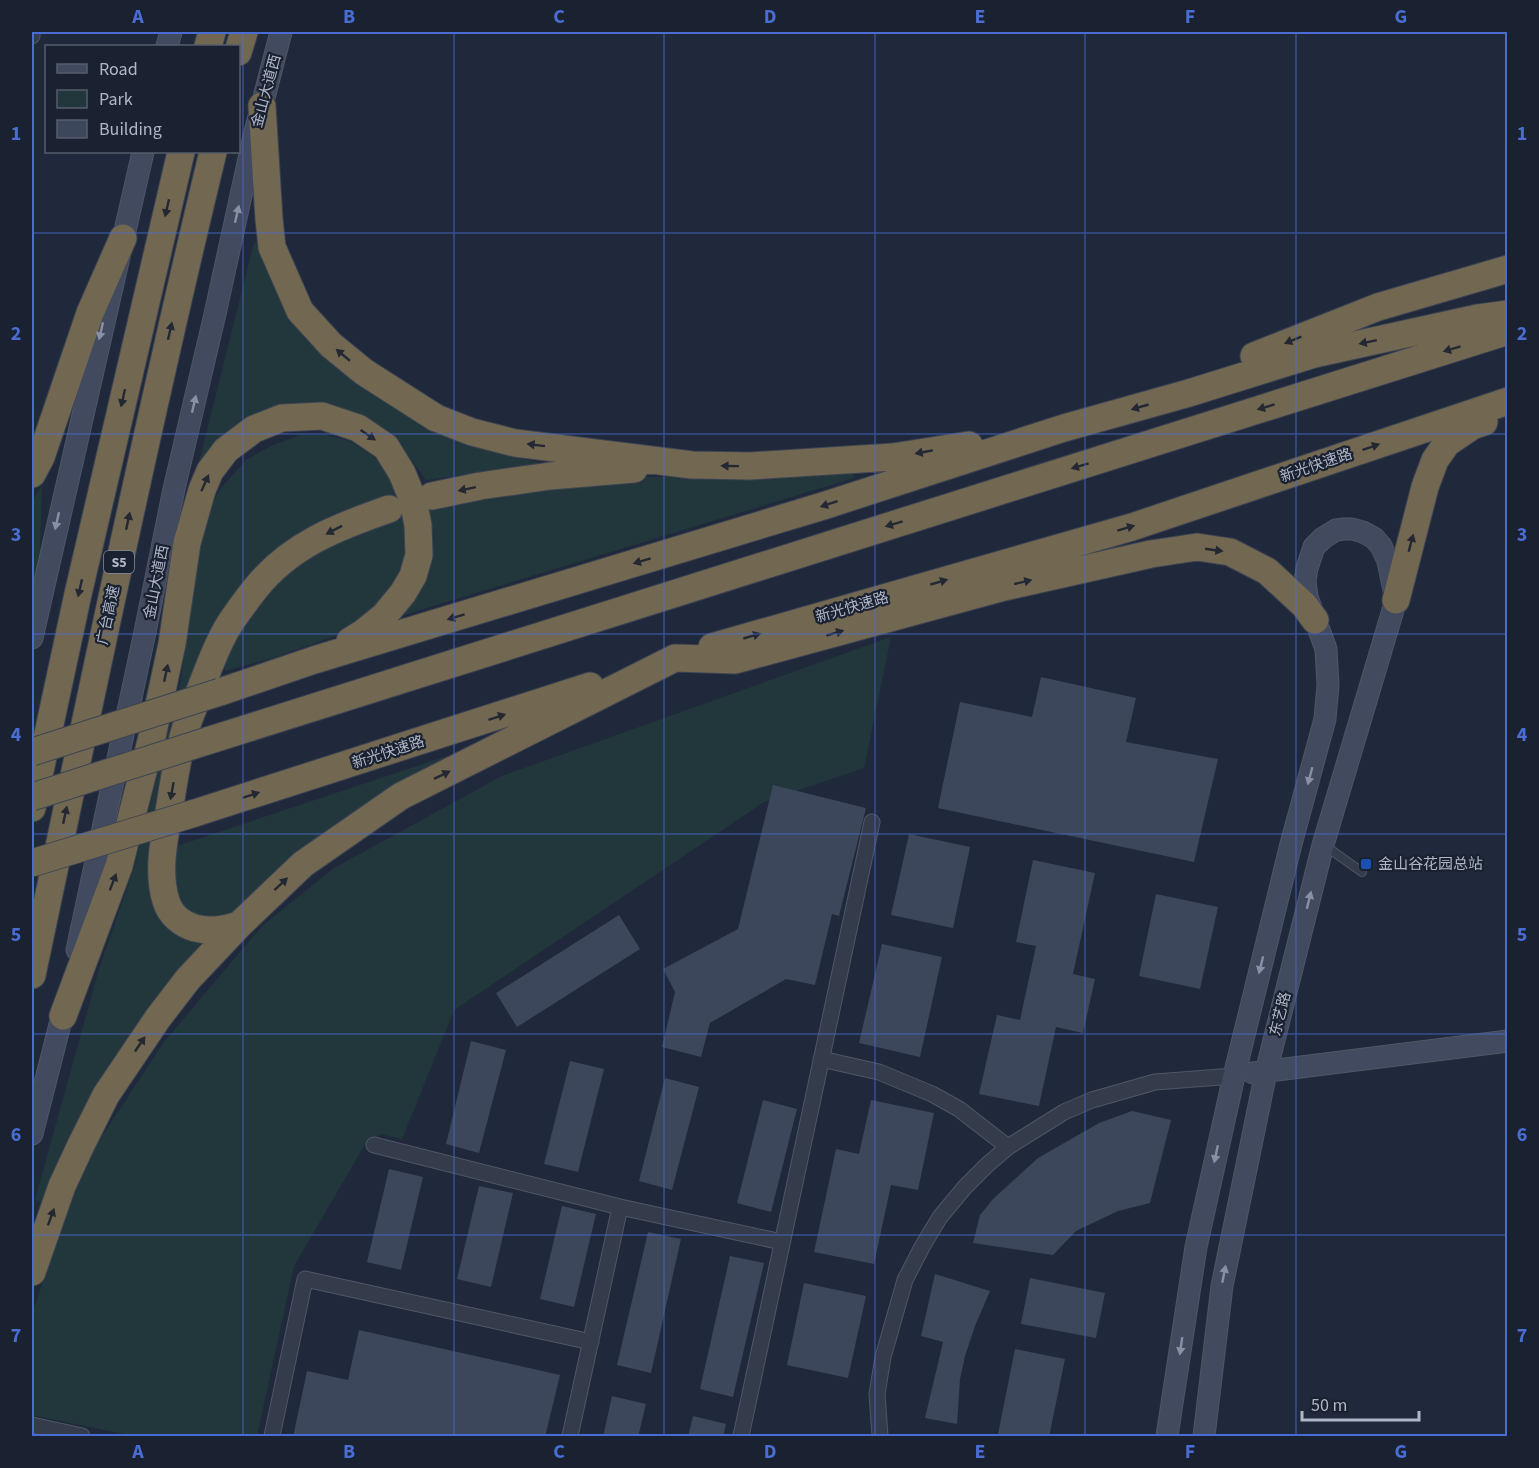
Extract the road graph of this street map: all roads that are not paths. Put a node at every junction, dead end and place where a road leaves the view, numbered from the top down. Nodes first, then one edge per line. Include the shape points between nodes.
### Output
1 (282, 32) edge
2 (262, 106) junction
3 (143, 153) edge
4 (181, 153) edge
5 (213, 153) edge
6 (123, 238) junction
7 (1508, 269) edge
8 (1508, 314) edge
9 (1508, 332) edge
10 (1181, 395) junction
11 (1508, 400) edge
12 (1508, 416) edge
13 (1064, 428) junction
14 (35, 459) edge
15 (692, 465) junction
16 (432, 496) dead end
17 (389, 509) dead end
18 (1396, 600) junction
19 (1315, 620) junction
20 (32, 638) edge
21 (675, 658) junction
22 (314, 660) junction
23 (32, 752) edge
24 (32, 797) edge
25 (32, 808) edge
26 (872, 822) dead end
27 (1323, 845) junction
28 (32, 863) edge
29 (1362, 872) dead end
30 (239, 925) junction
31 (32, 975) edge
32 (63, 1016) junction
33 (1508, 1041) edge
34 (821, 1059) junction
35 (1266, 1072) junction
36 (1234, 1076) junction
37 (32, 1134) edge
38 (374, 1145) dead end
39 (1008, 1147) junction
40 (620, 1207) junction
41 (782, 1242) junction
42 (32, 1272) edge
43 (591, 1342) junction
44 (32, 1425) edge
45 (82, 1437) edge
46 (272, 1437) edge
47 (570, 1437) edge
48 (741, 1437) edge
49 (880, 1437) edge
50 (1167, 1437) edge
51 (1204, 1437) edge

1 - 2 street, 金山大道西
15 -> 2 highway via 515,443 472,432 436,418 364,372 331,345 300,311 272,247
32 -> 2 street, 金山大道西 via 174,489
3 - 6 street
4 -> 25 highway, S5
31 -> 5 highway, 广台高速 / S5 via 97,662
6 - 14 highway
6 -> 20 street
7 -> 10 highway via 1378,307 1258,354
8 -> 10 highway via 1314,354
9 -> 24 highway, bridge
10 -> 13 highway
21 -> 11 highway, 新光快速路 via 1132,527
18 -> 12 highway via 1435,460 1447,443 1472,426
13 -> 15 highway via 893,457 750,466
13 -> 22 highway via 824,506
15 -> 16 highway via 550,476
17 -> 30 highway via 345,524 310,542 282,561 255,588 226,630 186,728 162,846 166,902 174,916 189,926 223,930
18 - 19 street, 东艺路 via 1381,546 1363,532 1336,530 1314,547 1307,568 1307,597
18 - 27 street, 东艺路
21 -> 19 highway via 735,660 1004,586 1197,547 1230,552 1267,571 1304,604
19 -> 36 street, 东艺路 via 1326,649 1325,719
28 -> 21 highway, 新光快速路, bridge
30 -> 21 highway via 303,864 400,796
22 - 23 highway, bridge
32 -> 22 highway via 119,866 172,644 187,543 210,471 226,450 254,429 282,418 322,416 358,428 386,447 413,500 419,555 413,576 384,616 363,633
26 - 34 street
27 - 29 lane
35 -> 27 street, 东艺路
42 -> 30 highway via 62,1186 106,1095 188,979
32 - 37 street, 金山大道西
33 - 35 street
34 - 39 street via 879,1072 932,1094 959,1109
34 - 41 street
35 - 36 street
51 -> 35 street, 东艺路 via 1222,1286
36 - 39 street via 1155,1082 1092,1100 1064,1112
36 -> 50 street, 东艺路 via 1196,1247
38 - 40 street
39 - 49 street via 940,1217 906,1280 883,1357 878,1394
40 - 41 street
40 - 43 street
41 - 48 street
43 - 46 street via 305,1279
43 - 47 street
44 - 45 street

